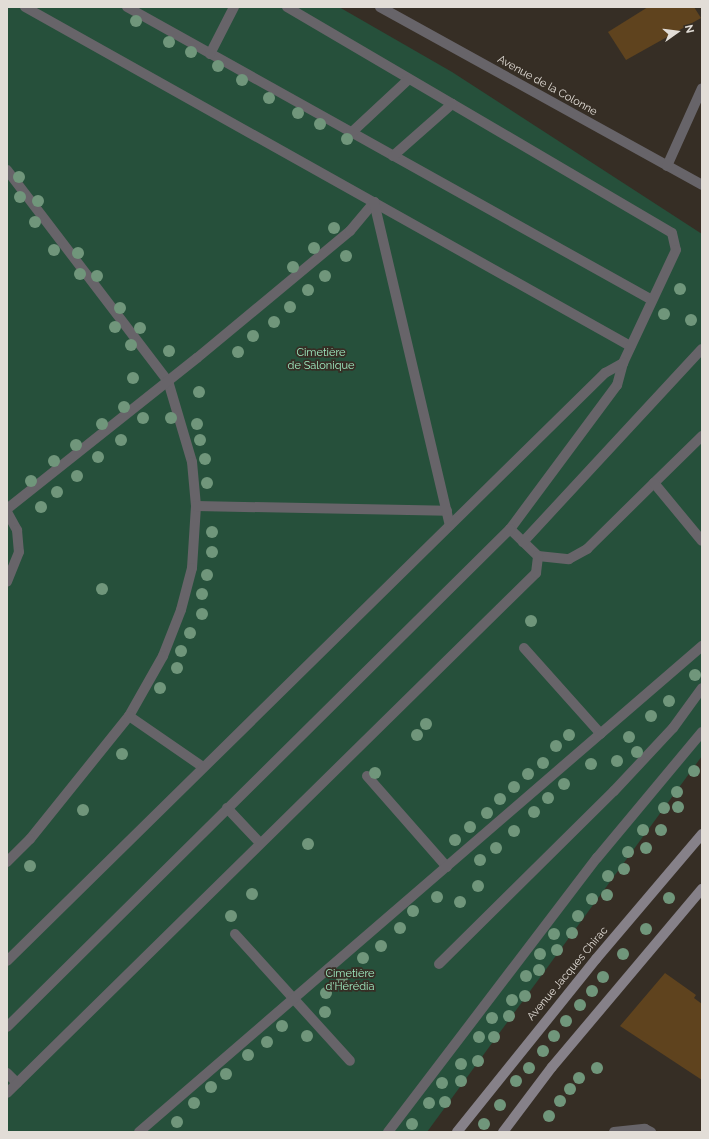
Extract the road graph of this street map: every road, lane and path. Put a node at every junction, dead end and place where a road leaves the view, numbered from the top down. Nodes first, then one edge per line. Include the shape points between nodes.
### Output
1 (25, 7) edge
2 (127, 7) edge
3 (234, 7) edge
4 (287, 7) edge
5 (380, 7) edge
6 (210, 54) junction
7 (409, 79) junction
8 (702, 88) edge
9 (452, 104) junction
10 (352, 133) junction
11 (393, 156) junction
12 (667, 166) junction
13 (7, 170) edge
14 (702, 185) edge
15 (374, 202) junction
16 (652, 300) junction
17 (630, 346) junction
18 (702, 350) edge
19 (623, 363) junction
20 (168, 381) junction
21 (702, 436) edge
22 (654, 483) junction
23 (196, 506) junction
24 (7, 510) edge
25 (447, 511) junction
26 (450, 525) junction
27 (510, 529) junction
28 (702, 540) edge
29 (523, 542) junction
30 (538, 556) junction
31 (7, 582) edge
32 (702, 646) edge
33 (524, 648) dead end
34 (702, 688) edge
35 (129, 716) junction
36 (702, 732) edge
37 (601, 734) junction
38 (203, 767) junction
39 (367, 776) dead end
40 (227, 808) junction
41 (702, 834) edge
42 (260, 843) junction
43 (7, 862) edge
44 (447, 867) junction
45 (702, 888) edge
46 (235, 934) dead end
47 (7, 961) edge
48 (439, 964) dead end
49 (294, 999) junction
50 (7, 1027) edge
51 (350, 1062) dead end
52 (7, 1073) edge
53 (18, 1083) junction
54 (7, 1094) edge
55 (139, 1132) edge
56 (388, 1132) edge
57 (457, 1132) edge
58 (503, 1132) edge
59 (614, 1132) edge
60 (651, 1132) edge

1 - 15 street
2 - 6 street
3 - 6 street
4 - 7 street
5 - 12 street, Avenue de la Colonne
6 - 10 street
7 - 9 street
7 - 10 street
8 - 12 street
9 - 11 street
9 - 16 street via 672,234 676,250
10 - 11 street
11 - 16 street
12 - 14 street, Avenue de la Colonne
13 - 20 street
15 - 17 street
15 - 20 street via 350,231
15 - 25 street
16 - 17 street
17 - 19 street
18 - 29 street
19 - 26 street via 606,372
19 - 27 street via 617,384
20 - 23 street via 192,462
20 - 24 street
21 - 22 street
22 - 28 street
22 - 30 street via 587,549 569,559
23 - 25 street
23 - 35 street via 192,568 181,610 163,656
24 - 31 street via 17,530 19,552
25 - 26 street
26 - 38 street
27 - 29 street
27 - 40 street
29 - 30 street
30 - 42 street via 536,573
32 - 37 street
33 - 37 street
34 - 48 street via 673,728 614,791
35 - 38 street
35 - 43 street via 30,839
36 - 56 street via 597,858
37 - 44 street
38 - 47 street
39 - 44 street
40 - 42 street
40 - 50 street
41 - 57 main road, Avenue Jacques Chirac via 596,959
42 - 53 street
44 - 49 street
45 - 58 main road via 572,1044
46 - 49 street
49 - 51 street
49 - 55 street
52 - 53 street
53 - 54 street
59 - 60 street via 621,1129 645,1129

